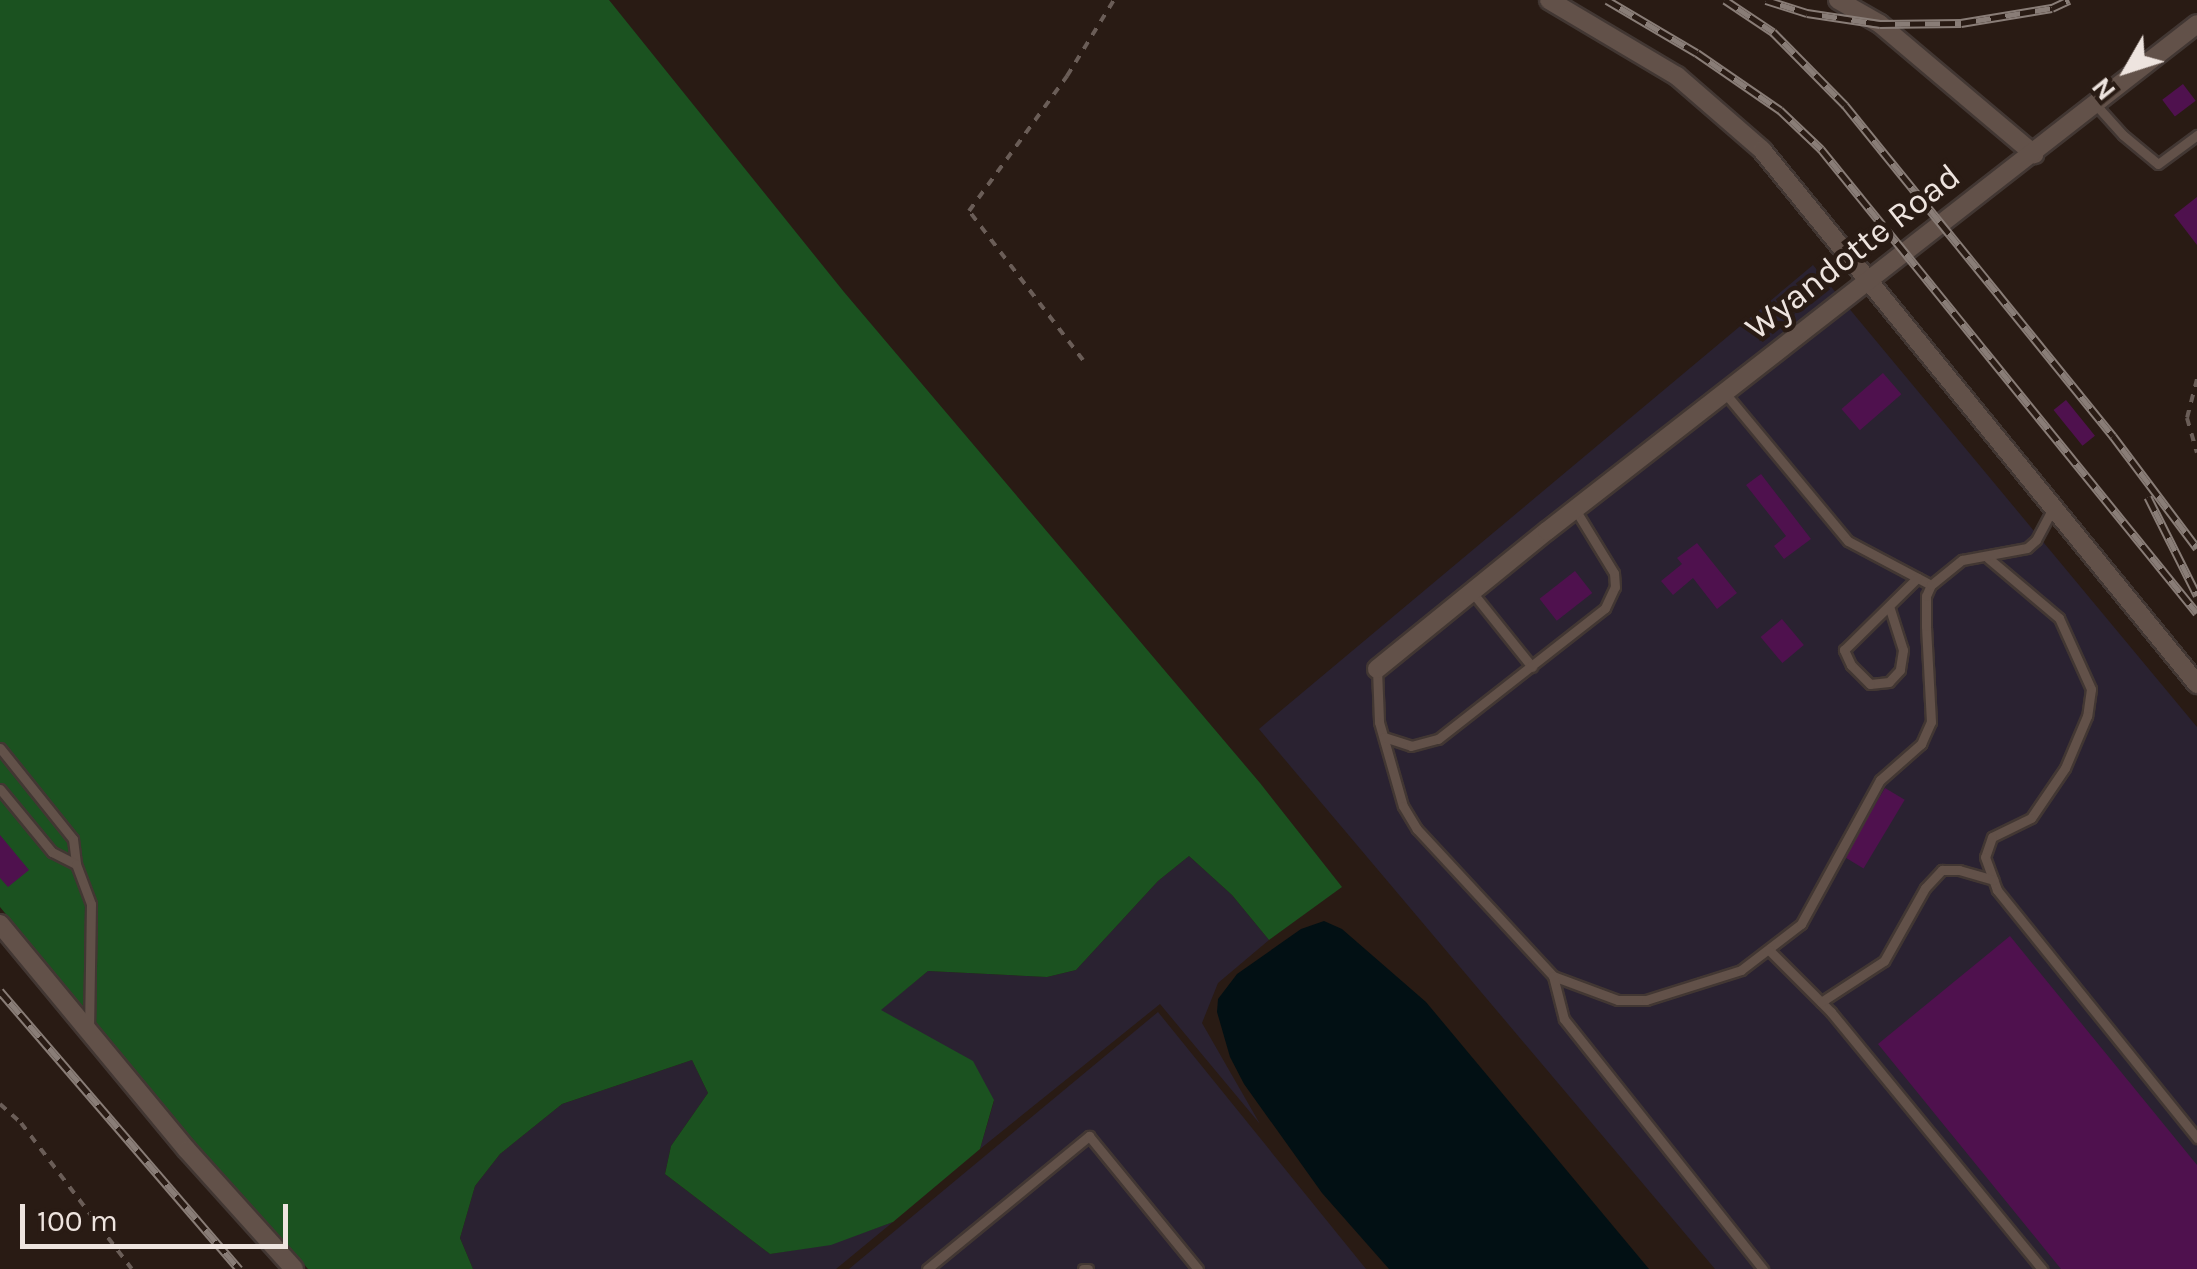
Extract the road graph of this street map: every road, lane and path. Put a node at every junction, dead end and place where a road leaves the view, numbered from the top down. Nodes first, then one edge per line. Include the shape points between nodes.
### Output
1 (1114, 0) edge
2 (1548, 0) edge
3 (1838, 0) edge
4 (2197, 24) edge
5 (2096, 104) junction
6 (2197, 136) edge
7 (2034, 154) junction
8 (1867, 281) junction
9 (1083, 360) dead end
10 (2197, 379) edge
11 (1725, 392) junction
12 (2197, 453) edge
13 (2053, 508) junction
14 (1575, 509) junction
15 (1988, 558) junction
16 (1917, 578) junction
17 (1931, 584) junction
18 (1472, 592) junction
19 (1890, 609) junction
20 (1532, 668) junction
21 (1377, 669) joint
22 (2197, 684) edge
23 (1384, 737) junction
24 (0, 748) edge
25 (0, 789) edge
26 (76, 864) junction
27 (1994, 880) junction
28 (0, 924) edge
29 (1769, 950) junction
30 (1553, 976) junction
31 (1821, 1002) junction
32 (89, 1032) junction
33 (0, 1104) edge
34 (2197, 1138) edge
35 (132, 1269) edge
36 (294, 1269) edge
37 (928, 1269) edge
38 (1198, 1269) edge
39 (1763, 1269) edge
40 (2042, 1269) edge

1 - 9 path via 1068,76 969,211
2 - 8 street via 1677,76 1718,108 1762,150
3 - 7 street via 1880,24
4 - 5 street, Wyandotte Road
5 - 6 lane via 2158,164
5 - 7 street, Wyandotte Road
7 - 8 street, Wyandotte Road
8 - 11 street, Wyandotte Road
8 - 13 street
10 - 12 path via 2187,418
11 - 14 street, Wyandotte Road
11 - 16 lane via 1848,541
13 - 15 lane via 2027,548
13 - 22 street
14 - 18 street, Wyandotte Road
14 - 20 lane via 1606,554 1614,574 1612,599
15 - 17 lane via 1962,560
15 - 27 lane via 2059,618 2091,689 2065,768 2031,818 1992,837 1985,857
16 - 17 lane
16 - 19 lane
17 - 29 lane via 1931,722 1922,744 1880,780 1812,908
18 - 20 lane
18 - 21 street, Wyandotte Road
19 - 19 lane via 1844,650 1870,684 1889,682 1900,670 1903,650
20 - 23 lane via 1438,739 1411,746
21 - 23 lane
23 - 30 lane via 1403,806 1417,829
24 - 26 lane via 73,839
25 - 26 lane via 52,852
26 - 32 lane via 90,904 94,950
27 - 31 lane via 1942,870 1884,961
27 - 34 lane
28 - 32 street
29 - 30 lane via 1728,975 1646,1000 1618,1000
29 - 31 lane
30 - 39 lane via 1564,1019
31 - 40 lane
32 - 36 street
33 - 35 path
37 - 38 lane via 1090,1136

